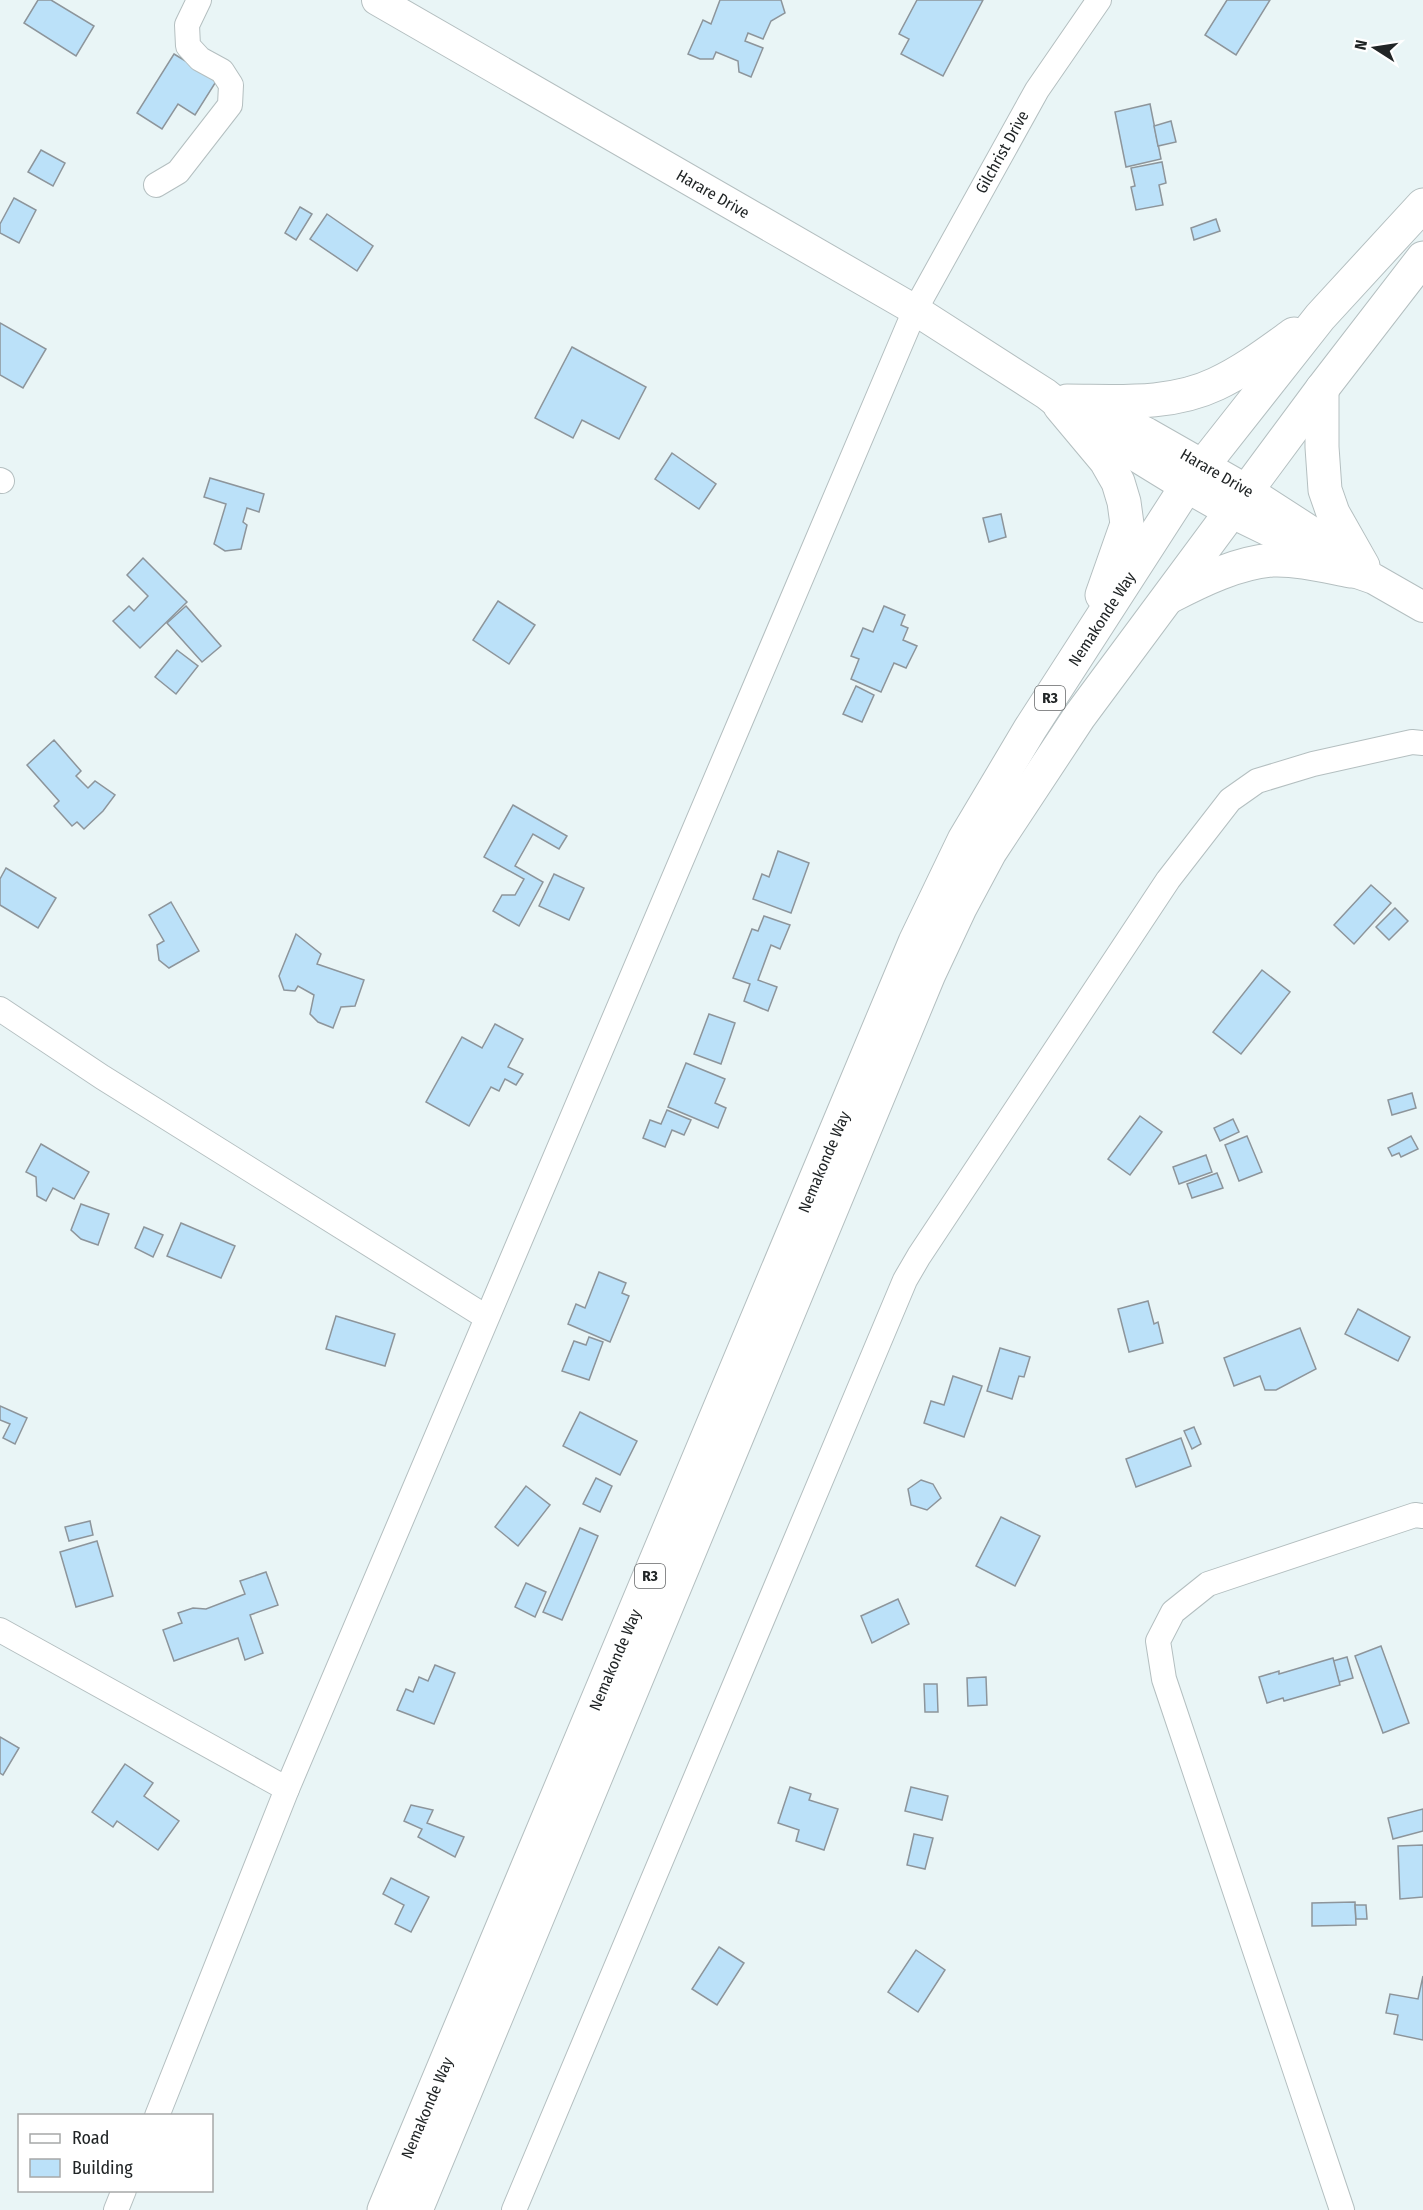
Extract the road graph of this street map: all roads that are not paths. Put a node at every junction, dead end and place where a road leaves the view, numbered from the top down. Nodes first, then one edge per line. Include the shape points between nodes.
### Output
1 (199, 0) edge
2 (377, 0) edge
3 (1099, 0) edge
4 (156, 185) dead end
5 (1423, 205) edge
6 (1423, 258) edge
7 (915, 310) junction
8 (1320, 317) junction
9 (1322, 389) junction
10 (1057, 400) junction
11 (1194, 476) junction
12 (1239, 501) junction
13 (1362, 572) junction
14 (1166, 599) junction
15 (1423, 607) edge
16 (1084, 647) junction
17 (1423, 743) edge
18 (0, 1009) edge
19 (486, 1317) junction
20 (1423, 1516) edge
21 (0, 1630) edge
22 (287, 1788) junction
23 (157, 2114) edge
24 (123, 2192) edge
25 (116, 2210) edge
26 (384, 2210) edge
27 (416, 2210) edge
28 (514, 2210) edge
29 (1342, 2210) edge

1 - 4 street via 187,25 188,46 200,59 222,71 231,85 230,105 178,172
2 - 7 main road, Harare Drive
3 - 7 street, Gilchrist Drive via 1037,90
5 - 8 highway, Nemakonde Way / R3
6 - 9 highway, Nemakonde Way / R3
7 - 10 main road, Harare Drive
7 - 19 street, Gilchrist Drive
8 - 10 highway via 1216,384 1184,396 1161,400
8 - 11 highway, Nemakonde Way / R3
9 - 12 highway, Nemakonde Way / R3
9 - 13 highway via 1325,490
10 - 11 main road, Harare Drive via 1119,419 1147,433
10 - 16 highway via 1118,482 1127,524
11 - 12 main road, Harare Drive
11 - 16 highway, Nemakonde Way / R3
12 - 13 main road, Harare Drive
12 - 14 highway, Nemakonde Way / R3
13 - 14 highway via 1273,560 1199,581
13 - 15 main road, Harare Drive
14 - 27 highway, Nemakonde Way / R3 via 1079,717 990,852 929,974
16 - 26 highway, Nemakonde Way / R3 via 964,840 915,942
17 - 28 street via 1313,764 1257,781 1230,800 1168,880 919,1256 905,1280 803,1519
18 - 19 street
19 - 22 street, Gilchrist Drive
20 - 29 street via 1415,1515 1208,1584 1173,1612 1158,1641 1164,1679
21 - 22 street
22 - 23 street, Gilchrist Drive
24 - 25 street

